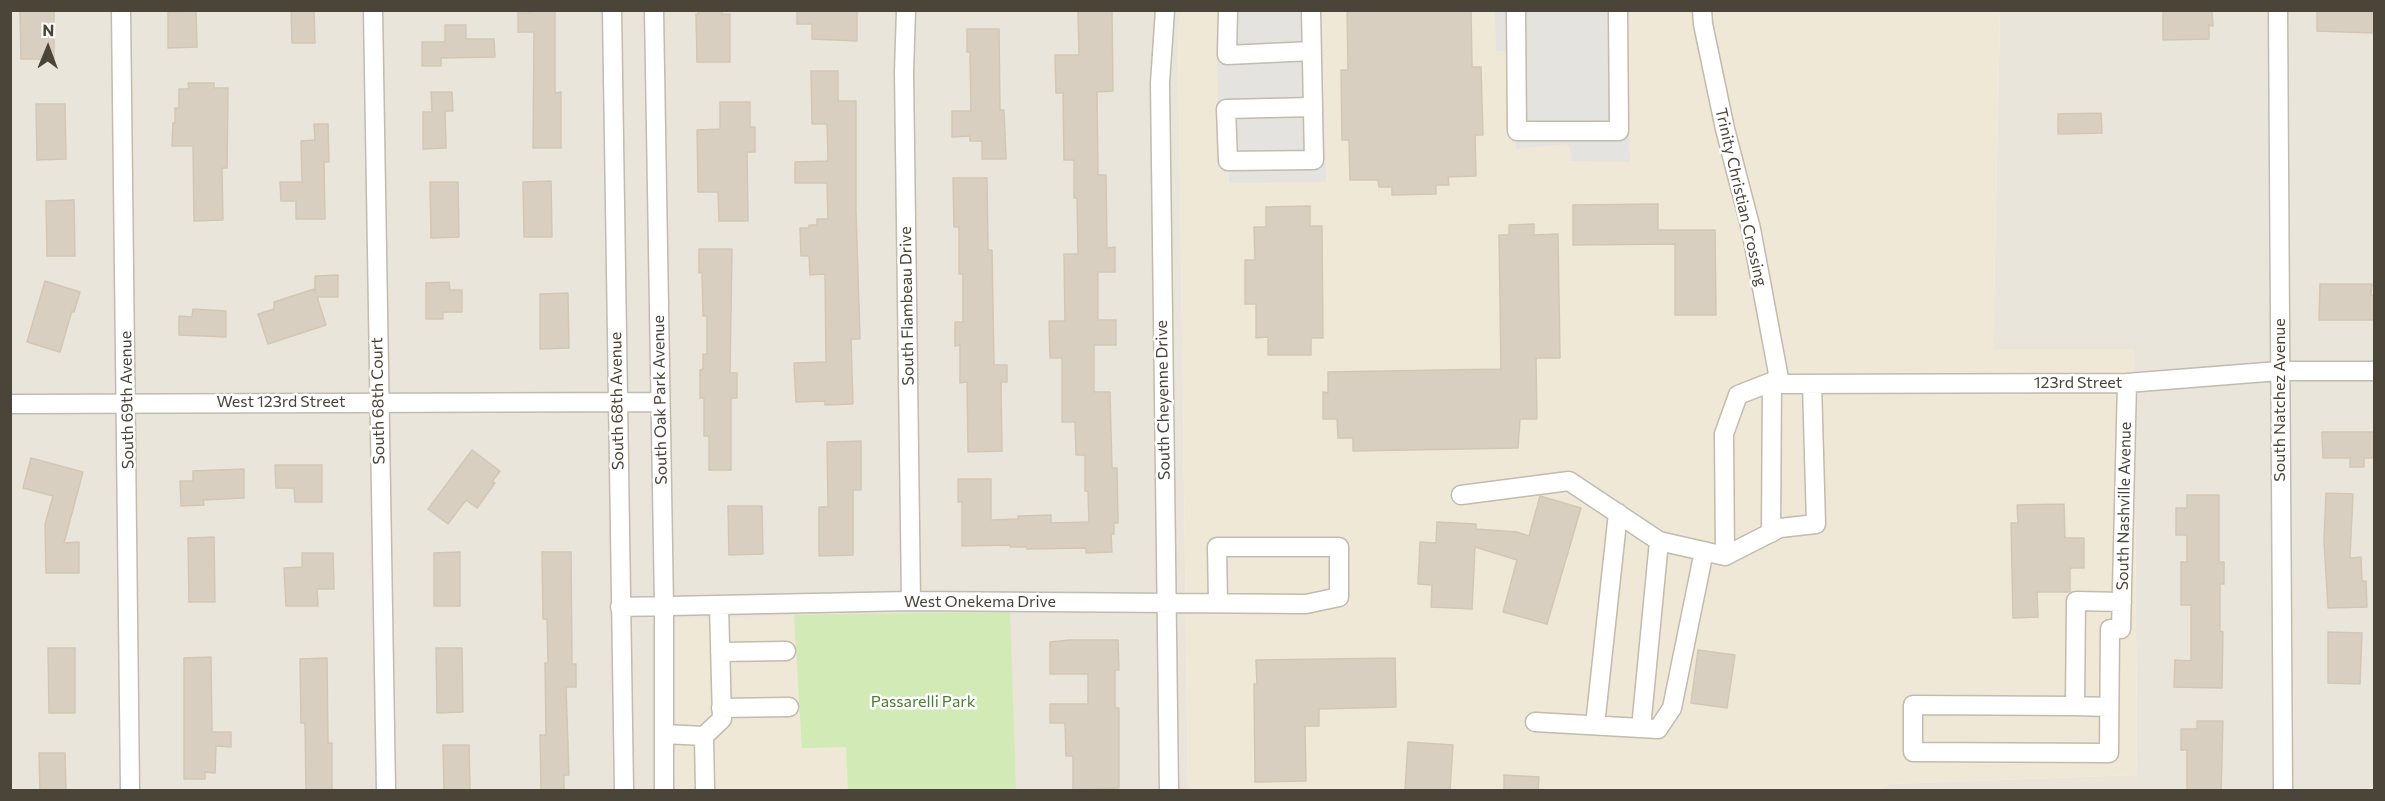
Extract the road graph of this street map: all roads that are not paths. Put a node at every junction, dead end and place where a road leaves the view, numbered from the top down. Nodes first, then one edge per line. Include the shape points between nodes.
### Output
1 (121, 10) edge
2 (373, 10) edge
3 (612, 10) edge
4 (654, 10) edge
5 (906, 10) edge
6 (1165, 10) edge
7 (1228, 10) edge
8 (1311, 10) edge
9 (1516, 10) edge
10 (1618, 10) edge
11 (1702, 10) edge
12 (2278, 10) edge
13 (1312, 51) junction
14 (1313, 107) junction
15 (2279, 371) junction
16 (2374, 371) edge
17 (1777, 381) junction
18 (2127, 383) junction
19 (1812, 384) junction
20 (617, 401) junction
21 (378, 402) junction
22 (660, 402) junction
23 (127, 403) junction
24 (10, 404) edge
25 (1461, 495) dead end
26 (1618, 513) junction
27 (1771, 533) junction
28 (1659, 541) junction
29 (1704, 551) junction
30 (1725, 556) junction
31 (911, 601) junction
32 (1218, 602) junction
33 (2122, 602) junction
34 (1166, 603) junction
35 (719, 605) junction
36 (664, 606) junction
37 (620, 607) junction
38 (786, 651) dead end
39 (720, 652) junction
40 (2075, 706) junction
41 (789, 707) dead end
42 (2109, 707) junction
43 (721, 708) junction
44 (1535, 722) dead end
45 (1595, 725) junction
46 (1641, 728) junction
47 (664, 734) junction
48 (704, 736) junction
49 (130, 790) edge
50 (386, 790) edge
51 (624, 790) edge
52 (664, 790) edge
53 (705, 790) edge
54 (1169, 790) edge
55 (2283, 790) edge

1 - 23 street, South 69th Avenue
2 - 21 street, South 68th Court
3 - 20 street, South 68th Avenue
4 - 22 street, South Oak Park Avenue
5 - 31 street, South Flambeau Drive
6 - 34 street, South Cheyenne Drive via 1160,83
7 - 13 street via 1227,55
8 - 13 street
9 - 10 street via 1518,131 1618,131
11 - 17 street, Trinity Christian Crossing via 1725,129 1751,229
12 - 15 street, South Natchez Avenue
13 - 14 street
14 - 14 street via 1314,160 1228,161 1226,109
15 - 16 street, 123rd Street
15 - 18 street, 123rd Street
15 - 55 street, South Natchez Avenue
17 - 19 street, 123rd Street
17 - 27 street, Trinity Christian Crossing
17 - 30 street via 1738,395 1724,434
18 - 19 street, 123rd Street
18 - 33 street, South Nashville Avenue
19 - 27 street via 1816,524 1780,528
20 - 21 street, West 123rd Street
20 - 22 street, West 123rd Street
20 - 37 street, South 68th Avenue
21 - 23 street, West 123rd Street
21 - 50 street, South 68th Court
22 - 36 street, South Oak Park Avenue
23 - 24 street, West 123rd Street
23 - 49 street, South 69th Avenue
25 - 26 street via 1569,481
26 - 28 street
26 - 45 street
27 - 30 street
28 - 29 street
28 - 46 street
29 - 30 street
29 - 46 street via 1672,708 1658,729
31 - 34 street, West Onekema Drive
31 - 35 street, West Onekema Drive
32 - 32 street, West Onekema Drive via 1306,604 1339,597 1339,547 1217,547
32 - 34 street, West Onekema Drive
33 - 40 street via 2076,601
33 - 42 street, South Nashville Avenue via 2121,629 2110,629
34 - 54 street, South Cheyenne Drive
35 - 36 street, West Onekema Drive
35 - 39 street
36 - 37 street, West Onekema Drive
36 - 47 street, South Oak Park Avenue
37 - 51 street, South 68th Avenue
38 - 39 street
39 - 43 street
40 - 42 street
40 - 42 street via 1913,705 1913,752 2109,753
41 - 43 street
43 - 48 street via 722,719
44 - 45 street
45 - 46 street
47 - 48 street
47 - 52 street, South Oak Park Avenue
48 - 53 street

